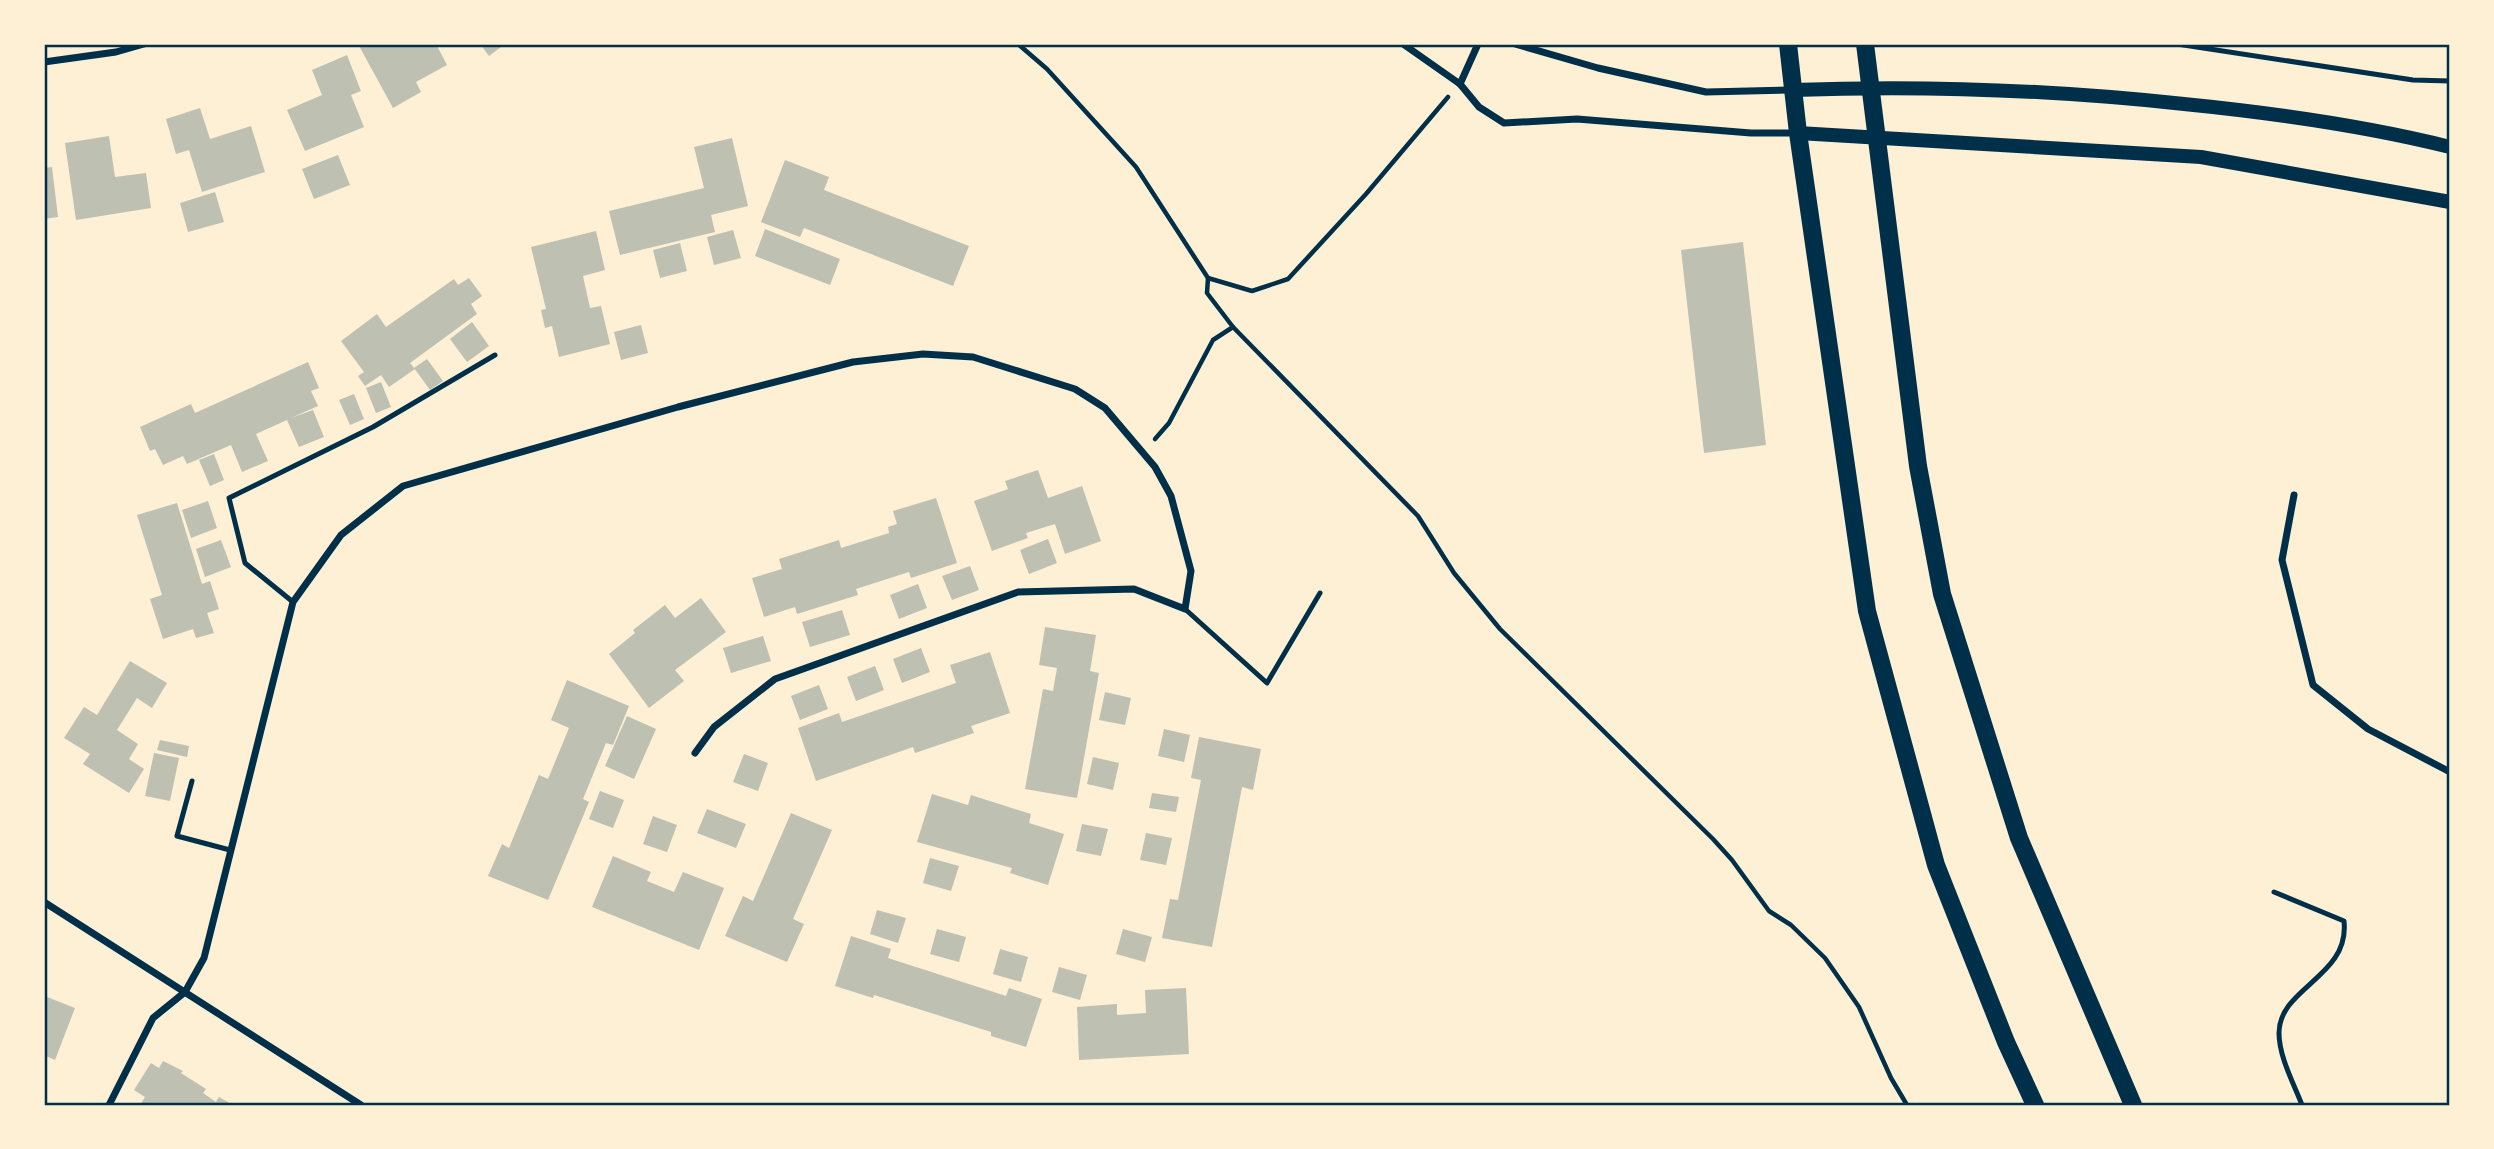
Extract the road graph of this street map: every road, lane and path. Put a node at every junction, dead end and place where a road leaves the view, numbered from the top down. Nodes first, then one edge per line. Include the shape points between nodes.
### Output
1 (144, 44) edge
2 (1018, 44) edge
3 (1403, 44) edge
4 (1478, 44) edge
5 (1515, 44) edge
6 (1788, 44) edge
7 (1865, 44) edge
8 (2177, 44) edge
9 (44, 62) edge
10 (2450, 81) edge
11 (1460, 83) junction
12 (1871, 87) junction
13 (1793, 90) junction
14 (1798, 132) junction
15 (1875, 137) junction
16 (2450, 147) edge
17 (2450, 202) edge
18 (1208, 278) junction
19 (1233, 327) junction
20 (495, 355) dead end
21 (1143, 453) junction
22 (2294, 495) dead end
23 (1320, 593) dead end
24 (293, 603) junction
25 (1185, 609) junction
26 (695, 753) dead end
27 (2450, 772) edge
28 (192, 781) dead end
29 (230, 849) junction
30 (2274, 892) dead end
31 (44, 902) edge
32 (185, 992) junction
33 (108, 1105) edge
34 (361, 1105) edge
35 (1907, 1105) edge
36 (2035, 1105) edge
37 (2133, 1105) edge
38 (2302, 1105) edge

1 - 9 street
2 - 18 path via 1047,69 1136,167
3 - 11 street
4 - 11 street
5 - 13 street via 1706,92
6 - 13 main road
7 - 12 main road
8 - 10 lane via 2413,80
11 - 14 street via 1479,107 1504,122 1577,120 1751,133
11 - 18 path via 1288,279 1252,291
12 - 13 main road
12 - 15 main road
12 - 16 main road via 1945,86 2134,99 2278,114
13 - 14 main road
14 - 15 main road
14 - 36 main road via 1867,611 1936,865
15 - 17 main road via 2201,157
15 - 37 main road via 1918,466 1942,594 2020,838
18 - 19 path via 1207,293
19 - 21 path via 1213,341 1169,423
19 - 35 path via 1418,516 1454,573 1500,629 1713,839 1769,911 1825,958 1859,1007
20 - 24 lane via 373,426 229,498 245,563
21 - 24 street via 1105,408 1075,389 973,357 923,354 853,362 403,486 341,535
21 - 25 street via 1171,496 1191,571
22 - 27 street via 2282,560 2313,685 2368,729
23 - 25 lane via 1267,683
24 - 29 street
25 - 26 street via 1134,589 1018,592 775,679 714,727
28 - 29 lane via 177,836
29 - 32 street via 204,958
30 - 38 lane via 2344,921 2346,939 2336,959 2291,1002 2279,1032
31 - 32 street
32 - 33 street via 153,1018
32 - 34 street

